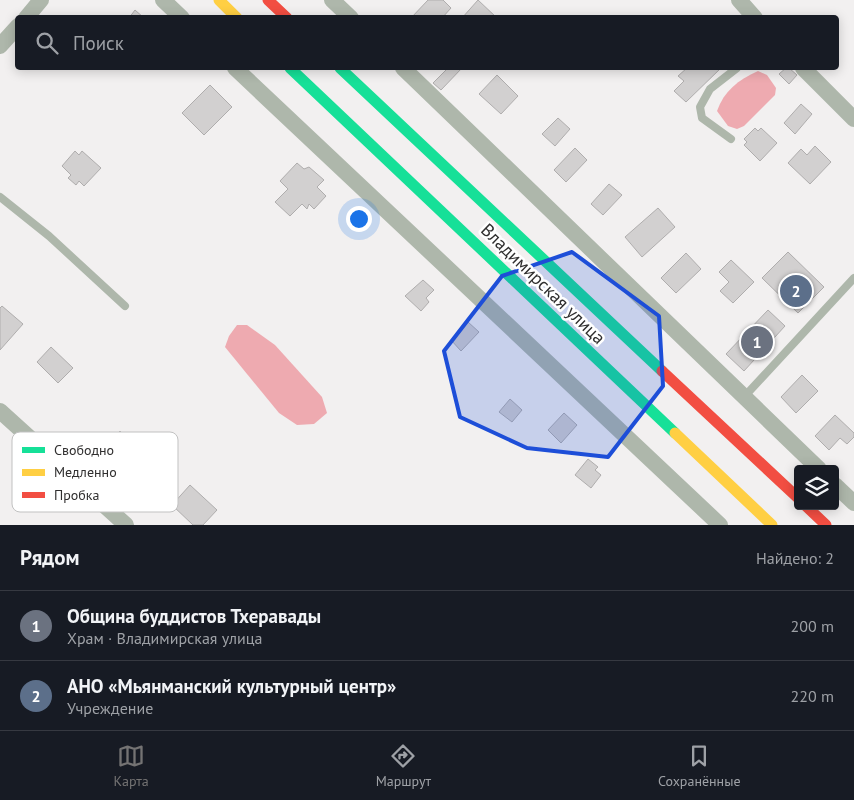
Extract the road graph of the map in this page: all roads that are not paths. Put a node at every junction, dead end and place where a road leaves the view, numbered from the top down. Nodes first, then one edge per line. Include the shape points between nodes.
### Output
1 (42, 0) edge
2 (163, 0) edge
3 (219, 0) edge
4 (268, 0) edge
5 (332, 0) edge
6 (739, 0) edge
7 (29, 15) edge
8 (179, 15) edge
9 (234, 15) edge
10 (284, 15) edge
11 (348, 15) edge
12 (752, 15) edge
13 (15, 29) edge
14 (0, 46) edge
15 (237, 70) edge
16 (292, 70) edge
17 (342, 70) edge
18 (404, 70) edge
19 (734, 70) edge
20 (805, 70) edge
21 (854, 119) edge
22 (731, 139) dead end
23 (0, 197) edge
24 (854, 278) edge
25 (124, 306) dead end
26 (744, 397) junction
27 (0, 411) edge
28 (23, 432) edge
29 (815, 465) edge
30 (839, 489) edge
31 (794, 494) edge
32 (854, 503) edge
33 (810, 510) edge
34 (112, 512) edge
35 (126, 525) edge
36 (720, 525) edge
37 (772, 525) edge
38 (826, 525) edge

1 - 7 street
2 - 8 street
3 - 9 highway
4 - 10 highway
5 - 11 street
6 - 12 street
13 - 14 street
15 - 36 street
16 - 37 highway, Владимирская улица
17 - 31 highway, Владимирская улица
18 - 26 street
19 - 22 lane via 710,89 700,107 702,118
20 - 21 street
23 - 25 lane via 49,236
24 - 26 lane
26 - 29 street
27 - 28 street
30 - 32 street
33 - 38 highway
34 - 35 street

